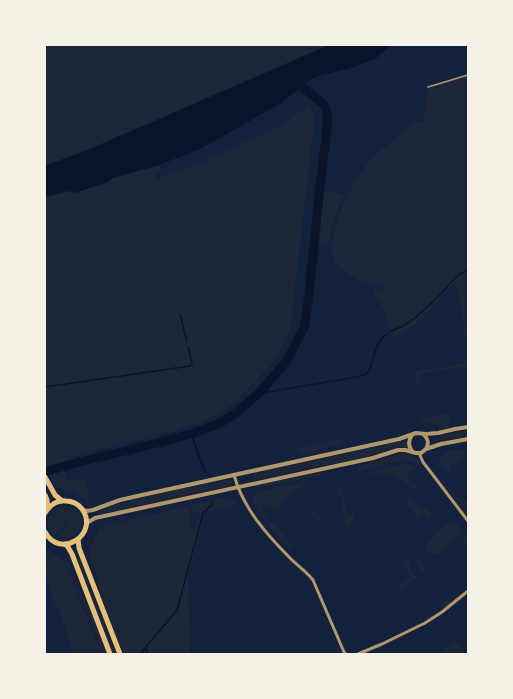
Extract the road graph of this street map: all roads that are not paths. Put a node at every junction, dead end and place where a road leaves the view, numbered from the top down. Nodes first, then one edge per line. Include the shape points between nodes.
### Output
1 (468, 75) edge
2 (428, 87) dead end
3 (468, 427) edge
4 (422, 434) junction
5 (412, 435) junction
6 (468, 439) edge
7 (426, 449) junction
8 (412, 452) junction
9 (418, 453) junction
10 (234, 475) junction
11 (45, 476) edge
12 (238, 487) junction
13 (45, 495) edge
14 (62, 501) junction
15 (48, 508) junction
16 (82, 510) junction
17 (45, 513) edge
18 (468, 521) edge
19 (86, 524) junction
20 (45, 532) edge
21 (78, 539) junction
22 (65, 544) junction
23 (468, 591) edge
24 (110, 654) edge
25 (120, 654) edge
26 (346, 654) edge
27 (358, 654) edge

1 - 2 lane
3 - 4 street
4 - 5 street
4 - 7 street via 427,440
5 - 8 street via 409,443
5 - 10 street
6 - 7 street
7 - 9 street
8 - 9 street
8 - 12 street via 398,450
9 - 18 street
10 - 12 street
10 - 16 street via 127,498 90,511
11 - 14 main road via 55,495
12 - 19 street via 95,518
12 - 26 street via 257,522 313,580
13 - 15 main road
14 - 15 main road
14 - 16 main road via 74,503
15 - 17 main road
16 - 19 main road
19 - 21 main road
20 - 22 main road via 53,541
21 - 22 main road
21 - 25 main road via 79,549
22 - 24 main road via 72,554
23 - 27 street via 425,622

